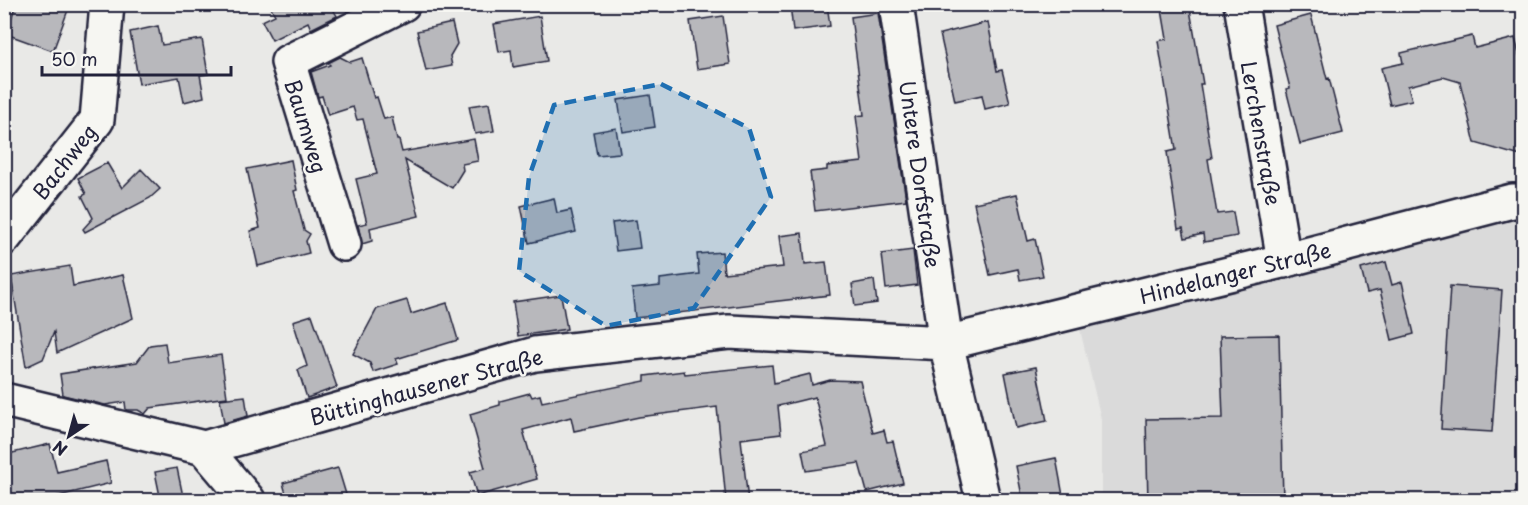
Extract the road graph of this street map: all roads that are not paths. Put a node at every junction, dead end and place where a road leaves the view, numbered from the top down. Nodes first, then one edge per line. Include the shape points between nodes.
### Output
1 (107, 4) edge
2 (403, 4) edge
3 (896, 4) edge
4 (1241, 4) edge
5 (1524, 201) edge
6 (4, 238) edge
7 (344, 244) dead end
8 (1284, 261) junction
9 (946, 342) junction
10 (4, 400) edge
11 (204, 448) junction
12 (248, 501) edge
13 (983, 501) edge

1 - 6 street, Bachweg via 97,120
2 - 7 street, Baumweg via 288,62
3 - 9 street, Untere Dorfstraße
4 - 8 street, Lerchenstraße
5 - 8 street, Hindelanger Straße
8 - 9 street, Hindelanger Straße
9 - 11 street, Büttinghausener Straße via 729,332 535,354
9 - 13 street
10 - 11 street, Büttinghausener Straße
11 - 12 street

